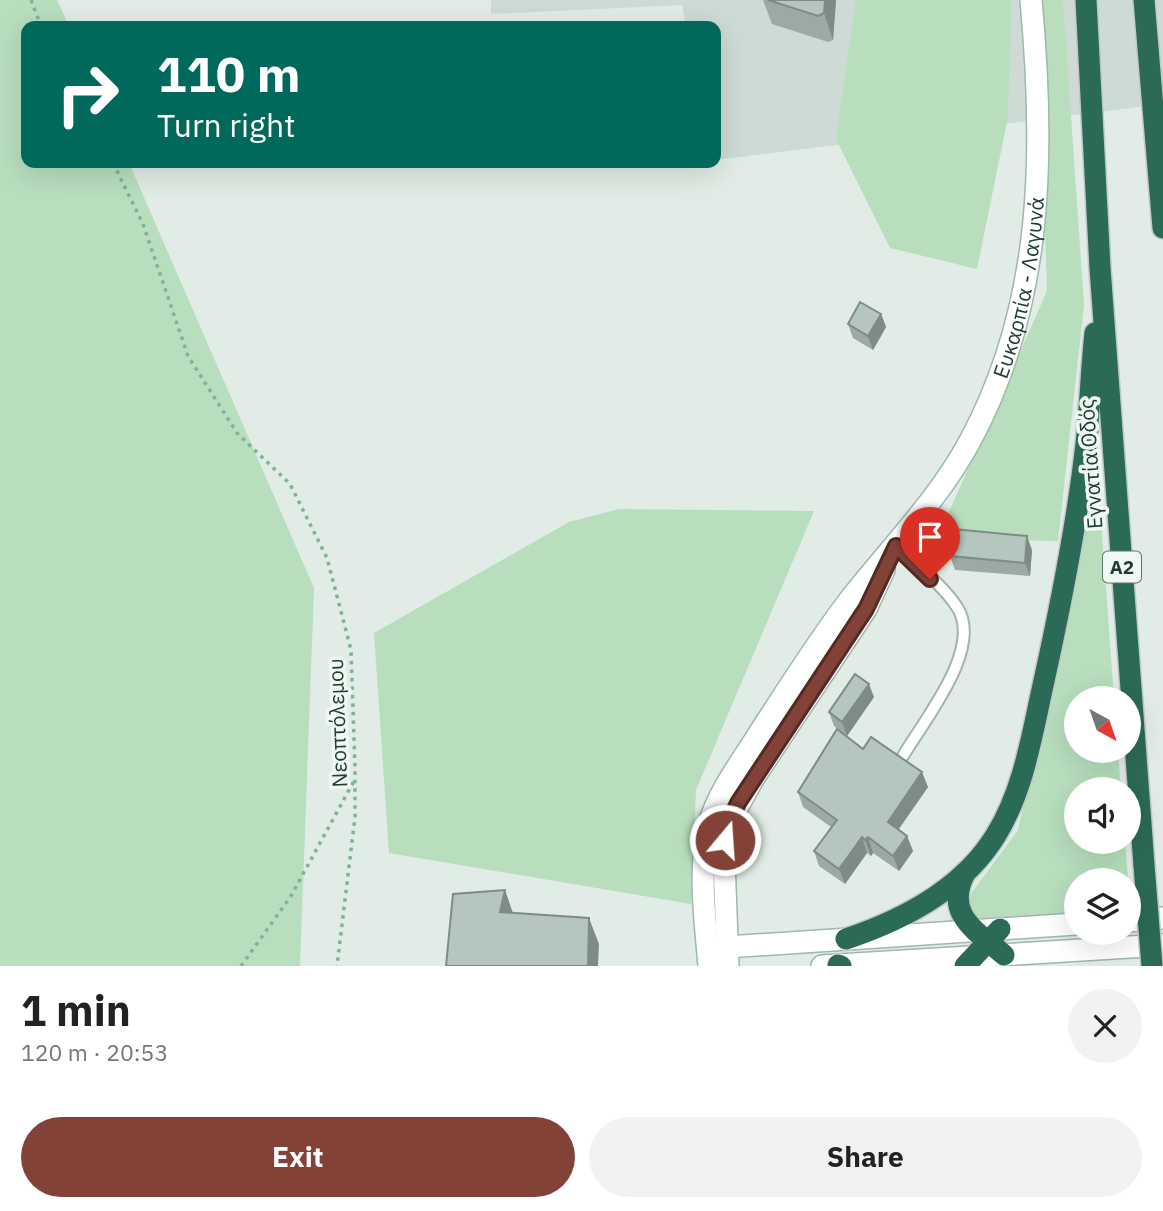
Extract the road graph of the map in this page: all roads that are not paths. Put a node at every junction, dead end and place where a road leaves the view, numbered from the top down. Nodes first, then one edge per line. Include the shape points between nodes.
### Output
1 (1031, 0) edge
2 (1086, 0) edge
3 (1144, 0) edge
4 (1163, 228) edge
5 (1100, 268) junction
6 (896, 546) junction
7 (903, 756) edge
8 (965, 873) junction
9 (1163, 918) edge
10 (1141, 920) edge
11 (1064, 926) edge
12 (846, 939) junction
13 (992, 939) junction
14 (1163, 945) edge
15 (717, 957) edge
16 (968, 961) edge
17 (822, 966) edge
18 (840, 966) edge
19 (1152, 966) edge

1 - 6 street, Ευκαρπία - Λαγυνά via 1040,161 1024,295 988,402 969,443
2 - 5 highway, Εγνατία Οδός / Α2
3 - 4 highway
5 - 8 highway via 1076,517 1036,718 1019,790 995,837
5 - 19 highway, Εγνατία Οδός / Α2, bridge
6 - 7 lane via 957,607 966,635 957,665
6 - 15 street, Ευκαρπία - Λαγυνά via 851,598 767,721 712,816 704,862
8 - 12 highway via 904,916
8 - 13 highway via 956,894 957,907
9 - 10 street
11 - 13 street
12 - 13 street
12 - 15 street
13 - 14 street
13 - 16 highway
16 - 18 street
17 - 18 street

